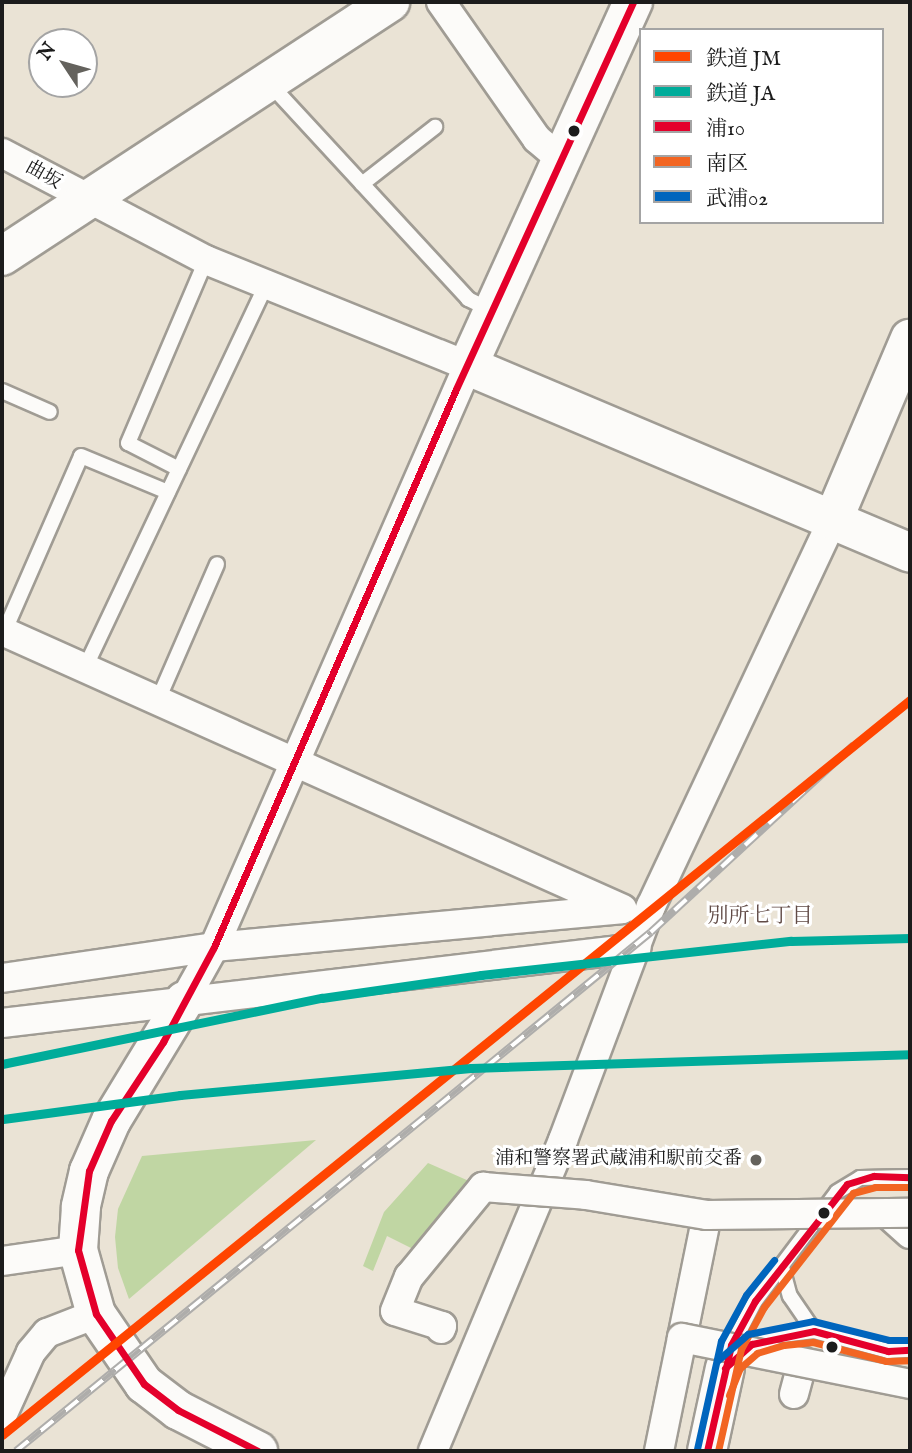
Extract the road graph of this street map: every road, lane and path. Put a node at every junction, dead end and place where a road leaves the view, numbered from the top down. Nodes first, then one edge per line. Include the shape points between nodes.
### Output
1 (390, 2) edge
2 (441, 2) edge
3 (634, 2) edge
4 (268, 82) junction
5 (435, 127) dead end
6 (2, 153) edge
7 (561, 159) junction
8 (362, 184) junction
9 (83, 199) junction
10 (2, 256) edge
11 (206, 260) junction
12 (265, 285) junction
13 (494, 312) junction
14 (910, 339) edge
15 (468, 366) junction
16 (2, 391) edge
17 (50, 412) dead end
18 (178, 469) junction
19 (168, 492) junction
20 (833, 520) junction
21 (910, 553) edge
22 (217, 564) dead end
23 (3, 634) edge
24 (85, 668) junction
25 (159, 700) junction
26 (296, 760) junction
27 (651, 906) junction
28 (623, 909) junction
29 (214, 947) junction
30 (637, 948) junction
31 (2, 978) edge
32 (184, 1001) junction
33 (2, 1023) edge
34 (910, 1177) edge
35 (707, 1215) junction
36 (903, 1221) edge
37 (78, 1250) junction
38 (2, 1261) edge
39 (782, 1267) junction
40 (96, 1314) junction
41 (441, 1329) dead end
42 (814, 1331) junction
43 (682, 1338) junction
44 (910, 1350) edge
45 (803, 1361) junction
46 (725, 1368) junction
47 (910, 1384) edge
48 (794, 1394) dead end
49 (2, 1416) edge
50 (258, 1451) edge
51 (433, 1451) edge
52 (659, 1451) edge
53 (707, 1451) edge

1 - 4 street
2 - 7 street via 537,139
3 - 7 street
4 - 8 lane
4 - 9 street
5 - 8 lane
6 - 9 street, 曲坂
7 - 13 street
8 - 13 lane via 468,299
9 - 10 street
9 - 11 street, 曲坂
11 - 12 street, 曲坂
11 - 18 lane via 128,443
12 - 15 street, 曲坂
12 - 18 lane
13 - 15 street
14 - 20 street
15 - 20 street
15 - 26 street
16 - 17 lane
18 - 19 lane
19 - 23 lane via 81,456
19 - 24 lane
20 - 21 street
20 - 27 street
22 - 25 lane
23 - 24 street
24 - 25 street
25 - 26 street
26 - 28 street
26 - 29 street
27 - 28 street
27 - 30 street
28 - 29 street
29 - 31 street
29 - 32 street
30 - 32 street
30 - 51 street via 563,1140
32 - 33 street
32 - 37 street via 111,1121 89,1171
34 - 39 lane via 874,1175 847,1184
35 - 36 street, bridge
35 - 41 street, bridge via 586,1195 483,1187 409,1277 395,1311
35 - 43 street
37 - 38 street
37 - 40 street
39 - 42 lane via 790,1296
39 - 46 lane via 755,1301
40 - 49 street via 47,1333 31,1352
40 - 50 street via 144,1384 178,1410
42 - 44 lane via 888,1352
42 - 46 lane via 752,1344
43 - 45 street, bridge
43 - 52 street, bridge
45 - 47 street, bridge
45 - 48 street
46 - 53 street

